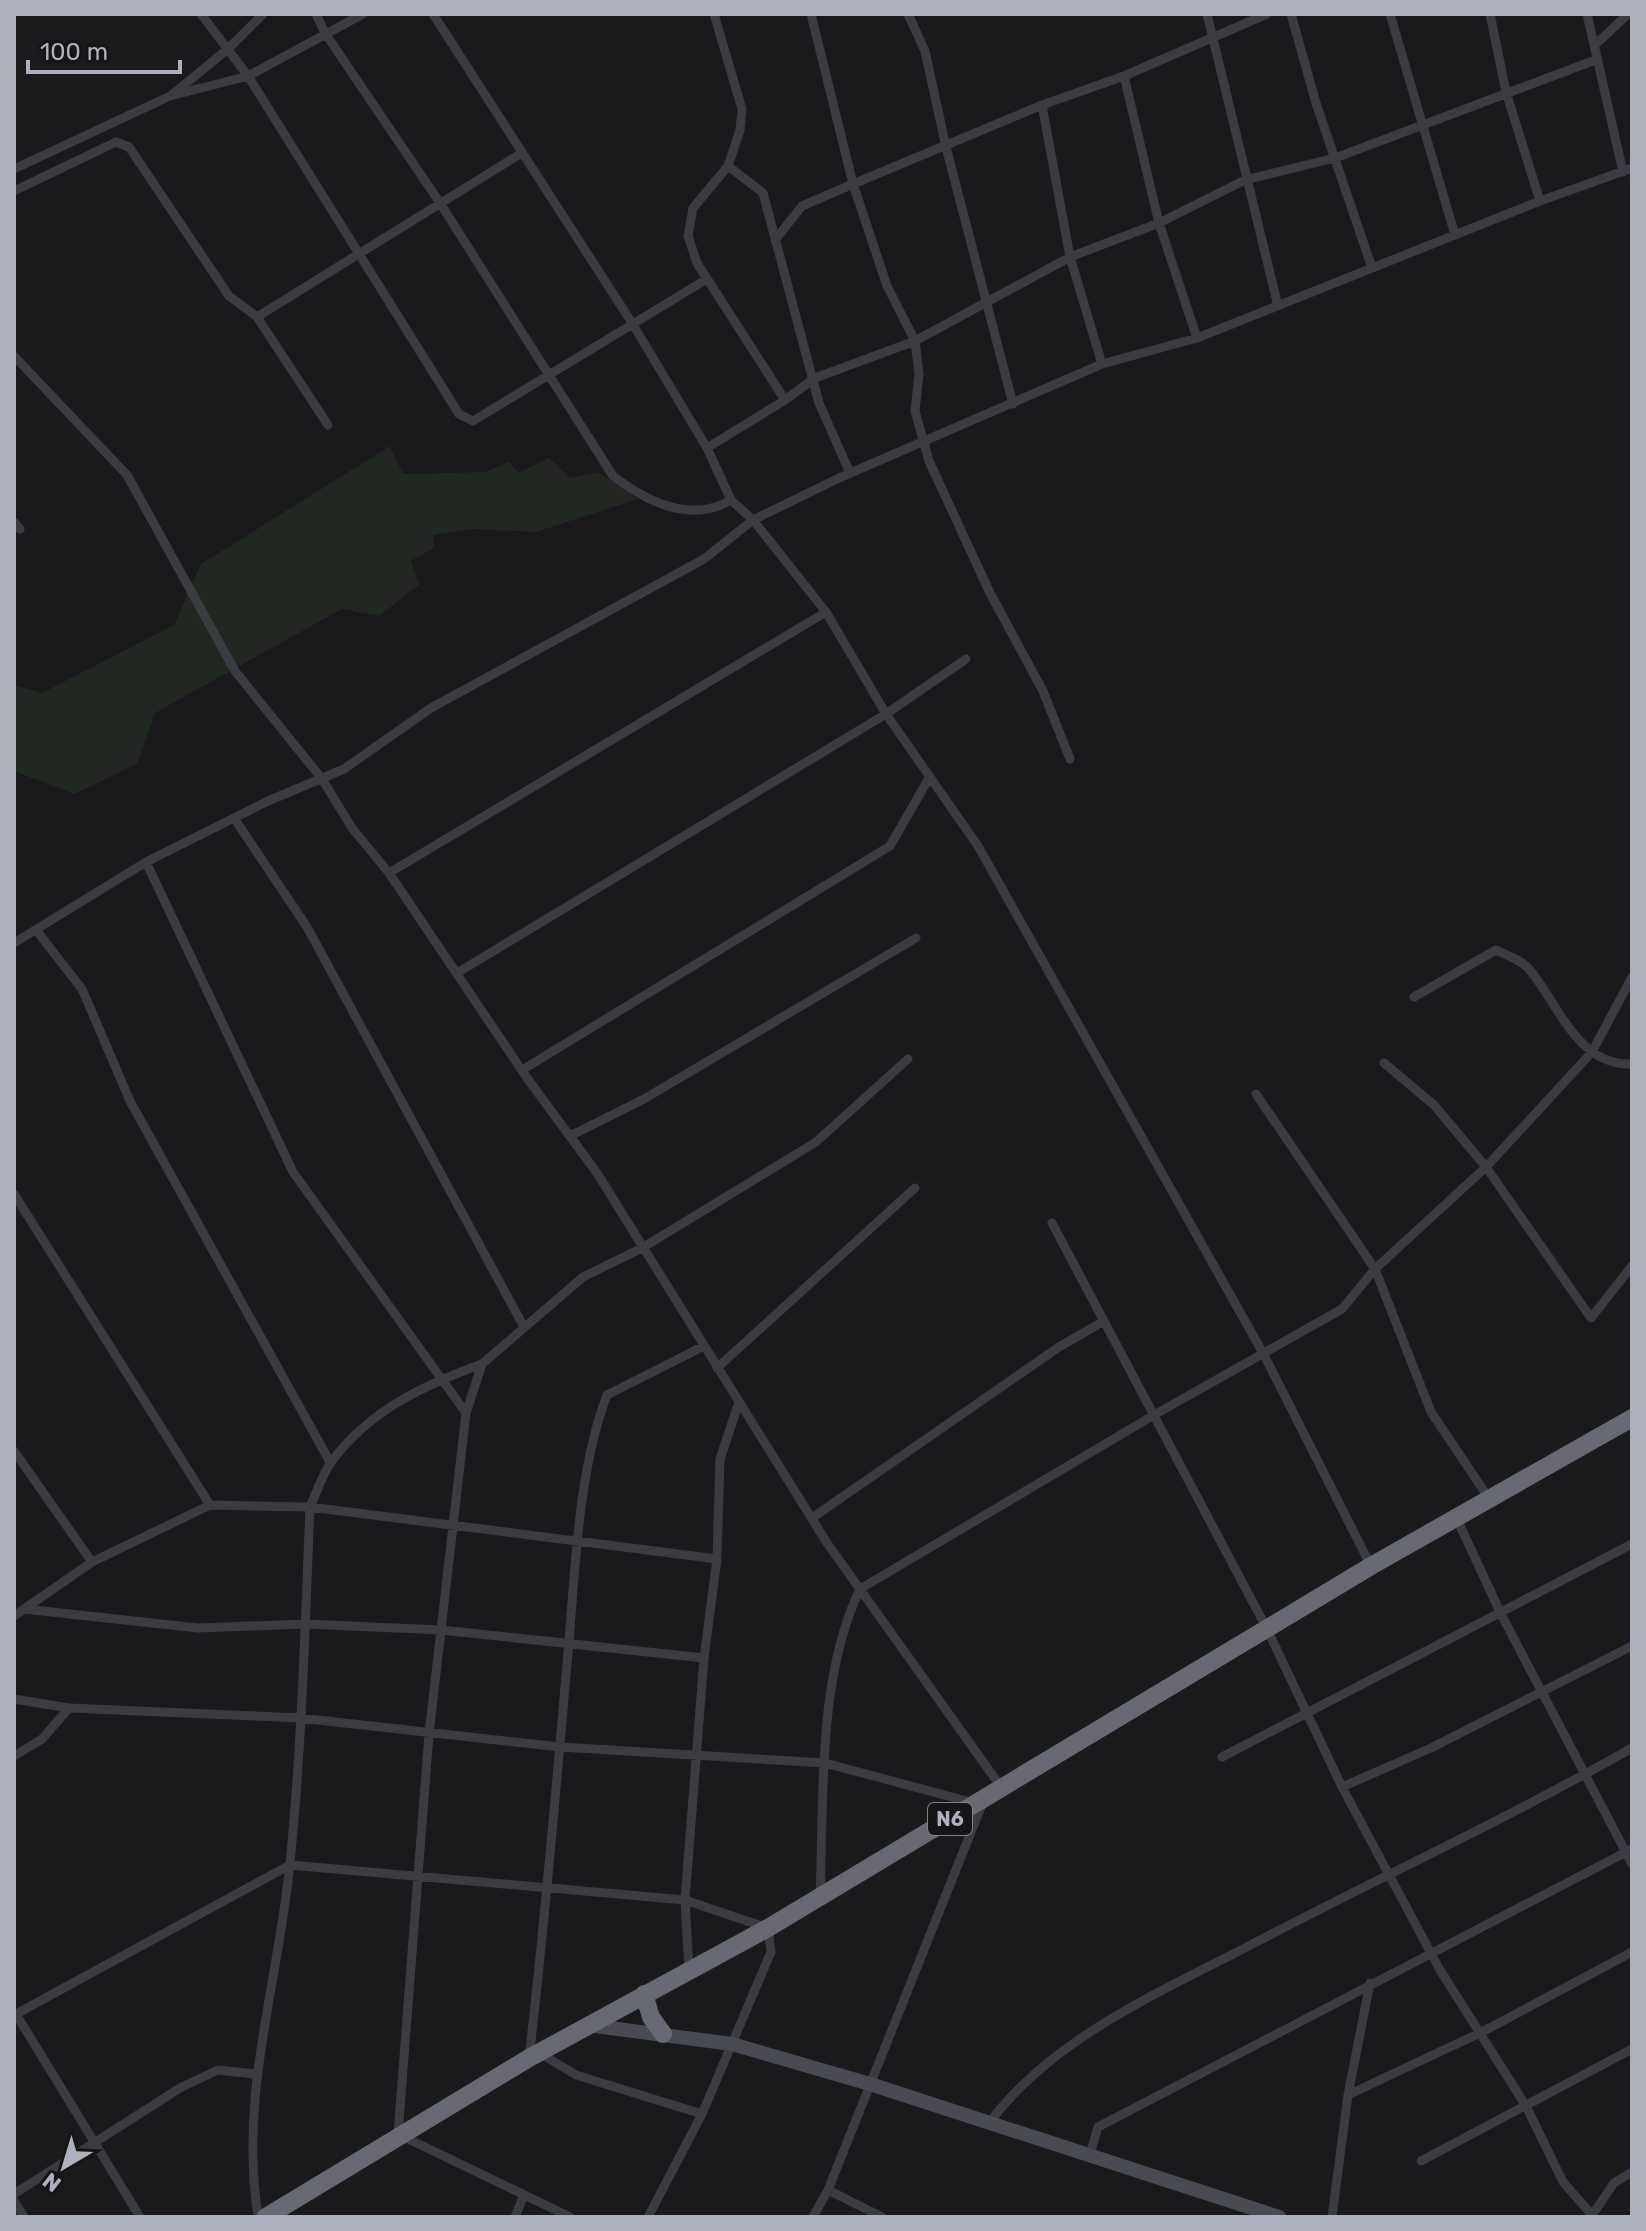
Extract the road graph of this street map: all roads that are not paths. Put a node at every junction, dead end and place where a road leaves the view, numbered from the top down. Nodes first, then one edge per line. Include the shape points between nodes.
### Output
1 (201, 14) edge
2 (263, 14) edge
3 (316, 14) edge
4 (363, 14) edge
5 (433, 14) edge
6 (714, 14) edge
7 (811, 14) edge
8 (908, 14) edge
9 (1207, 14) edge
10 (1267, 14) edge
11 (1291, 14) edge
12 (1390, 14) edge
13 (1490, 14) edge
14 (1587, 14) edge
15 (1628, 14) edge
16 (325, 33) junction
17 (1214, 37) junction
18 (1596, 44) junction
19 (229, 48) junction
20 (1598, 59) junction
21 (248, 76) junction
22 (1124, 76) junction
23 (1506, 92) junction
24 (170, 96) junction
25 (1042, 105) junction
26 (1424, 126) junction
27 (946, 147) junction
28 (520, 154) junction
29 (1335, 158) junction
30 (728, 166) junction
31 (14, 169) edge
32 (1628, 170) edge
33 (1245, 180) junction
34 (853, 184) junction
35 (14, 191) edge
36 (1540, 201) junction
37 (440, 203) junction
38 (1159, 223) junction
39 (1455, 235) junction
40 (775, 240) junction
41 (359, 252) junction
42 (1070, 257) junction
43 (1372, 268) junction
44 (707, 279) junction
45 (989, 304) junction
46 (1278, 306) junction
47 (257, 317) junction
48 (632, 323) junction
49 (1197, 338) junction
50 (915, 341) junction
51 (14, 356) edge
52 (1102, 364) junction
53 (548, 377) junction
54 (815, 378) junction
55 (785, 400) junction
56 (1013, 404) junction
57 (328, 425) dead end
58 (926, 442) junction
59 (707, 448) junction
60 (850, 473) junction
61 (731, 500) junction
62 (753, 520) junction
63 (826, 612) junction
64 (966, 659) dead end
65 (886, 714) junction
66 (1070, 759) dead end
67 (929, 778) junction
68 (322, 779) junction
69 (234, 818) junction
70 (146, 862) junction
71 (389, 873) junction
72 (36, 930) junction
73 (916, 938) dead end
74 (14, 943) edge
75 (457, 973) junction
76 (1632, 977) edge
77 (1414, 997) dead end
78 (1592, 1052) junction
79 (908, 1059) dead end
80 (1384, 1063) dead end
81 (1632, 1064) edge
82 (522, 1070) junction
83 (1256, 1094) dead end
84 (570, 1136) junction
85 (1486, 1167) junction
86 (915, 1188) dead end
87 (14, 1194) edge
88 (1052, 1223) dead end
89 (642, 1248) junction
90 (1632, 1266) edge
91 (1375, 1269) junction
92 (1104, 1321) junction
93 (524, 1327) junction
94 (704, 1346) junction
95 (1263, 1353) junction
96 (482, 1364) junction
97 (717, 1368) junction
98 (440, 1379) junction
99 (739, 1402) junction
100 (466, 1413) junction
101 (1154, 1415) junction
102 (1632, 1418) edge
103 (14, 1451) edge
104 (330, 1462) junction
105 (1490, 1500) junction
106 (210, 1505) junction
107 (310, 1507) junction
108 (812, 1518) junction
109 (1457, 1519) junction
110 (454, 1526) junction
111 (578, 1540) junction
112 (1632, 1544) edge
113 (717, 1559) junction
114 (92, 1562) junction
115 (1371, 1566) junction
116 (860, 1589) junction
117 (24, 1609) junction
118 (1501, 1614) junction
119 (14, 1616) edge
120 (305, 1624) junction
121 (1267, 1629) junction
122 (441, 1630) junction
123 (569, 1643) junction
124 (1632, 1646) edge
125 (704, 1658) junction
126 (1541, 1691) junction
127 (14, 1699) edge
128 (69, 1708) junction
129 (1308, 1712) junction
130 (300, 1718) junction
131 (429, 1734) junction
132 (560, 1747) junction
133 (1632, 1748) edge
134 (14, 1756) edge
135 (694, 1756) junction
136 (1222, 1757) dead end
137 (825, 1763) junction
138 (1586, 1774) junction
139 (1001, 1787) junction
140 (1342, 1787) junction
141 (980, 1800) junction
142 (1629, 1850) edge
143 (1632, 1864) edge
144 (290, 1865) junction
145 (1389, 1872) junction
146 (419, 1877) junction
147 (549, 1887) junction
148 (820, 1897) junction
149 (685, 1900) junction
150 (768, 1928) junction
151 (1431, 1951) junction
152 (1632, 1952) edge
153 (689, 1970) junction
154 (1370, 1983) junction
155 (644, 1994) junction
156 (15, 2015) edge
157 (587, 2025) junction
158 (1482, 2032) junction
159 (663, 2034) junction
160 (732, 2044) junction
161 (1632, 2049) edge
162 (534, 2055) junction
163 (255, 2074) junction
164 (870, 2084) junction
165 (1348, 2095) junction
166 (1526, 2106) junction
167 (702, 2114) junction
168 (990, 2122) junction
169 (398, 2134) junction
170 (94, 2141) junction
171 (1090, 2154) junction
172 (1421, 2161) dead end
173 (1632, 2172) edge
174 (828, 2190) junction
175 (14, 2194) edge
176 (524, 2195) junction
177 (14, 2201) edge
178 (1592, 2216) edge
179 (24, 2217) edge
180 (140, 2217) edge
181 (258, 2217) edge
182 (266, 2217) edge
183 (515, 2217) edge
184 (570, 2217) edge
185 (648, 2217) edge
186 (813, 2217) edge
187 (882, 2217) edge
188 (1279, 2217) edge
189 (1332, 2217) edge

1 - 19 street
2 - 19 street
3 - 16 street
4 - 16 street
5 - 28 street
6 - 30 street via 742,109
7 - 34 street
8 - 27 street via 925,51
9 - 17 street
10 - 17 street
11 - 29 street
12 - 26 street
13 - 23 street
14 - 18 street
15 - 18 street
16 - 21 street
16 - 37 street
17 - 22 street
17 - 33 street
18 - 20 street
19 - 21 street
19 - 24 street
20 - 23 street
20 - 32 street
21 - 24 street
21 - 41 street
22 - 25 street
22 - 38 street
23 - 26 street
23 - 36 street
24 - 31 street
25 - 27 street
25 - 42 street
26 - 29 street
26 - 39 street
27 - 34 street
27 - 45 street
28 - 37 street
28 - 48 street
29 - 33 street
29 - 43 street
30 - 40 street via 763,193
30 - 44 street via 693,208 688,236
32 - 36 street
33 - 38 street
33 - 46 street
34 - 40 street via 802,206
34 - 50 street via 887,286
35 - 47 street via 116,142 129,147 229,296
36 - 39 street
37 - 41 street
37 - 53 street
38 - 42 street
38 - 49 street
39 - 43 street
40 - 54 street
41 - 47 street
41 - 53 street via 466,420 473,421
42 - 45 street
42 - 52 street
43 - 46 street
44 - 48 street
44 - 55 street
45 - 50 street
45 - 56 street
46 - 49 street
47 - 57 street
48 - 53 street
48 - 59 street
49 - 52 street
50 - 54 street
50 - 58 street via 915,411
51 - 68 street via 127,475 235,671
52 - 56 street
53 - 61 street via 613,476 631,490 689,511 715,510
54 - 55 street
54 - 60 street via 826,424
55 - 59 street
56 - 58 street
58 - 60 street
58 - 66 street via 929,461 1043,691
59 - 61 street
60 - 62 street
61 - 62 street
62 - 63 street
62 - 68 street via 704,559 431,708
63 - 65 street
63 - 71 street
64 - 65 street
65 - 67 street
65 - 75 street
67 - 82 street via 890,846
67 - 95 street via 978,846
68 - 69 street
68 - 71 street via 352,828
69 - 70 street
69 - 93 street via 307,927
70 - 72 street
70 - 98 street via 293,1172
71 - 75 street
72 - 74 street
72 - 104 street via 82,989 130,1101
73 - 84 street via 644,1099
75 - 82 street
76 - 78 street
77 - 78 street via 1496,950 1528,966 1558,1016
78 - 81 street
78 - 85 street
79 - 89 street via 816,1142
80 - 85 street via 1434,1105
82 - 84 street
83 - 91 street
84 - 89 street
85 - 90 street via 1591,1318
85 - 91 street
86 - 97 street
87 - 106 street
88 - 92 street
89 - 93 street via 583,1277
89 - 94 street
91 - 95 street via 1342,1309
91 - 105 street via 1431,1412
92 - 101 street
92 - 108 street
93 - 96 street
94 - 97 street
94 - 111 street via 607,1395 597,1420
95 - 101 street
95 - 115 street
96 - 98 street
96 - 100 street
97 - 99 street
98 - 100 street
98 - 104 street via 381,1410
99 - 108 street
99 - 113 street via 720,1459
100 - 110 street
101 - 116 street
101 - 121 street
102 - 105 highway, N6
103 - 114 street
104 - 107 street
105 - 109 highway, N6
106 - 107 street
106 - 114 street
107 - 110 street
107 - 120 street
108 - 116 street
109 - 115 highway, N6
109 - 118 street
110 - 111 street
110 - 122 street
111 - 113 street
111 - 123 street
112 - 118 street
113 - 125 street
114 - 117 street
115 - 121 highway, N6
116 - 137 street via 843,1624
116 - 139 street
117 - 119 street
117 - 120 street via 198,1628
118 - 126 street
118 - 129 street
120 - 122 street
120 - 130 street
121 - 129 street
121 - 139 highway, N6
122 - 123 street
122 - 131 street
123 - 125 street
123 - 132 street
124 - 126 street
125 - 135 street
126 - 138 street
126 - 140 street
127 - 128 street
128 - 130 street
128 - 134 street via 42,1739
129 - 136 street
129 - 140 street
130 - 131 street
130 - 144 street
131 - 132 street
131 - 146 street
132 - 135 street
132 - 147 street
133 - 138 street
135 - 137 street
135 - 149 street
137 - 141 street
137 - 148 street
138 - 142 street
138 - 145 street
139 - 141 highway, N6
140 - 145 street
141 - 148 highway, N6
141 - 164 street
142 - 143 street
142 - 151 street
144 - 146 street
144 - 156 street
144 - 163 street
145 - 151 street
145 - 168 street via 1125,2012 1054,2057 1004,2102
146 - 147 street
146 - 169 street
147 - 149 street
147 - 162 street
148 - 150 highway, N6
149 - 150 street
149 - 153 street
150 - 153 highway, N6
150 - 160 street via 771,1952
151 - 154 street
151 - 158 street
152 - 158 street
153 - 155 highway, N6
154 - 165 street
154 - 171 street via 1098,2127
155 - 157 highway, N6
155 - 159 highway
156 - 170 street
157 - 159 main road
157 - 162 highway, N6
158 - 165 street
158 - 166 street
159 - 160 main road
160 - 164 main road
160 - 167 street
161 - 166 street
162 - 167 street via 576,2075
162 - 169 highway, N6
163 - 170 street via 218,2070
163 - 181 street via 250,2166
164 - 168 main road
164 - 174 street
165 - 189 street
166 - 172 street
166 - 178 street via 1563,2182
167 - 185 street
168 - 171 main road
169 - 176 street
169 - 182 highway, N6
170 - 175 street
170 - 180 street
171 - 188 main road
173 - 178 street via 1614,2183
174 - 186 street
174 - 187 street
176 - 183 street
176 - 184 street
177 - 179 street

